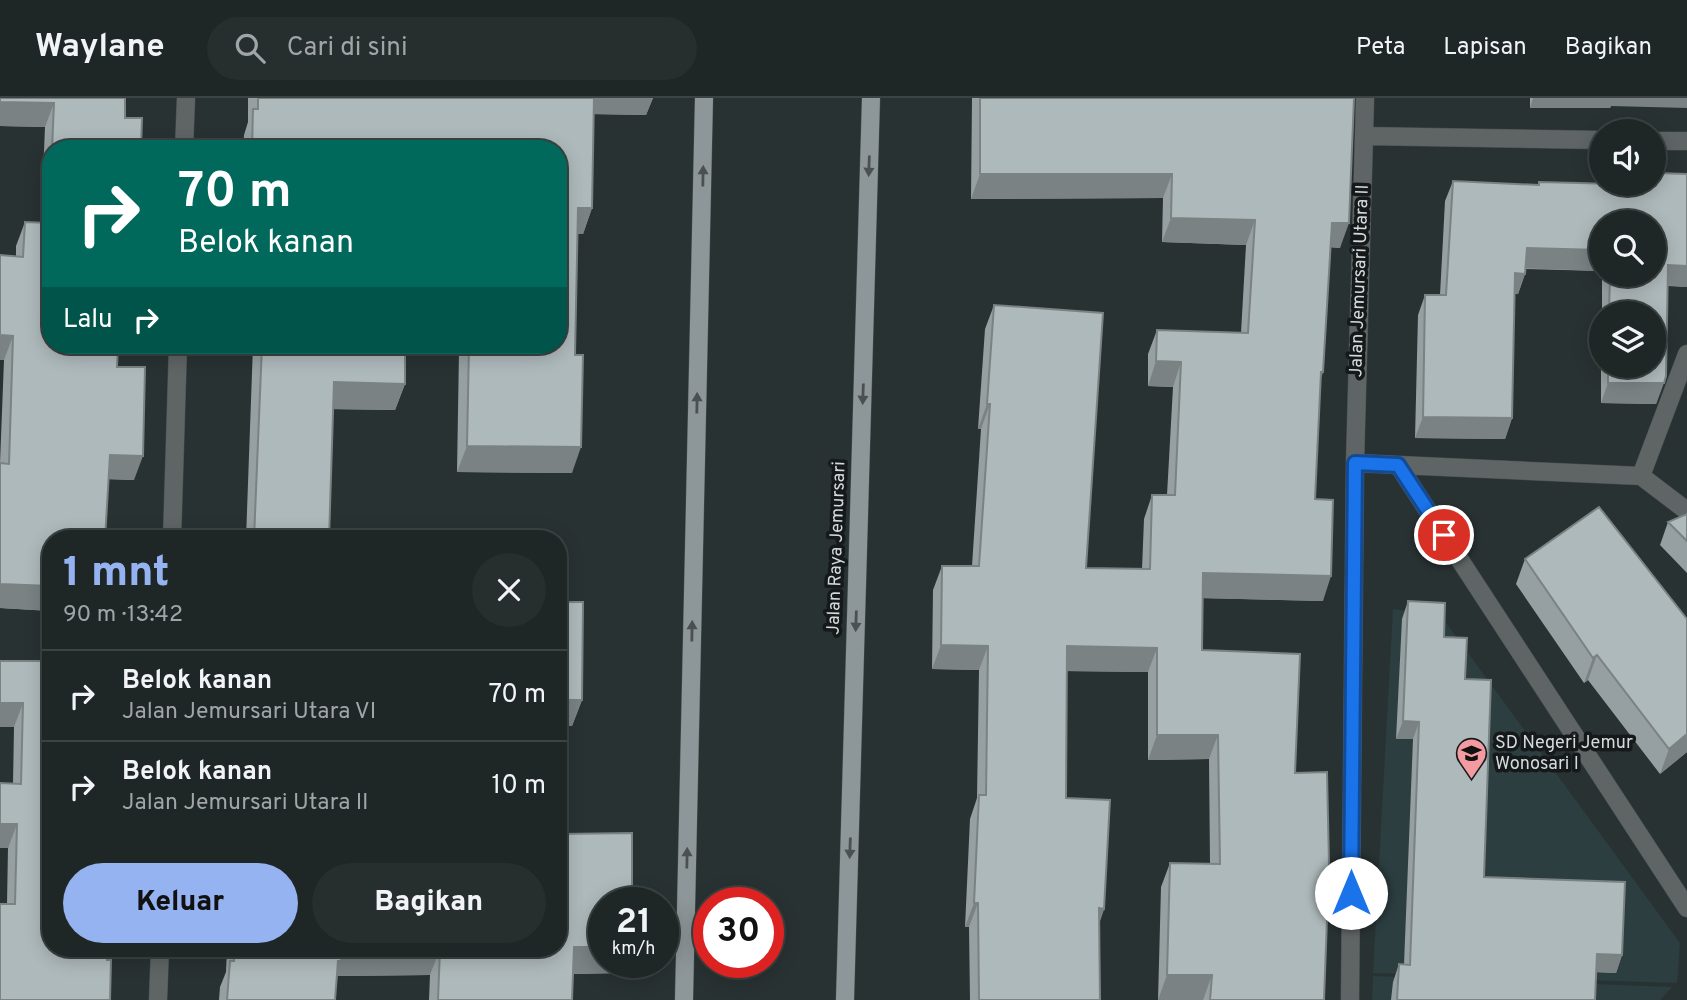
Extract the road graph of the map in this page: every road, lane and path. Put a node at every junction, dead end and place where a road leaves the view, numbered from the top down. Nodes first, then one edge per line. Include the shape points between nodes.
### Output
1 (186, 98) edge
2 (704, 98) edge
3 (871, 98) edge
4 (1365, 98) edge
5 (1364, 136) junction
6 (184, 140) edge
7 (1589, 140) edge
8 (1666, 141) edge
9 (1687, 141) edge
10 (178, 354) edge
11 (1687, 354) edge
12 (1355, 463) junction
13 (1398, 465) junction
14 (1642, 476) junction
15 (1687, 511) edge
16 (172, 530) edge
17 (1687, 908) edge
18 (160, 957) edge
19 (158, 1000) edge
20 (684, 1000) edge
21 (845, 1000) edge
22 (1350, 1000) edge

1 - 6 street
20 -> 2 main road
3 -> 21 main road, Jalan Raya Jemursari
4 - 5 street, Jalan Jemursari Utara II
5 - 7 street
5 - 12 street, Jalan Jemursari Utara II
8 - 9 street
10 - 16 street
11 - 14 street
12 - 13 street
12 - 22 street, Jalan Jemursari Utara II
13 - 14 street
13 - 17 street
14 - 15 street
18 - 19 street

